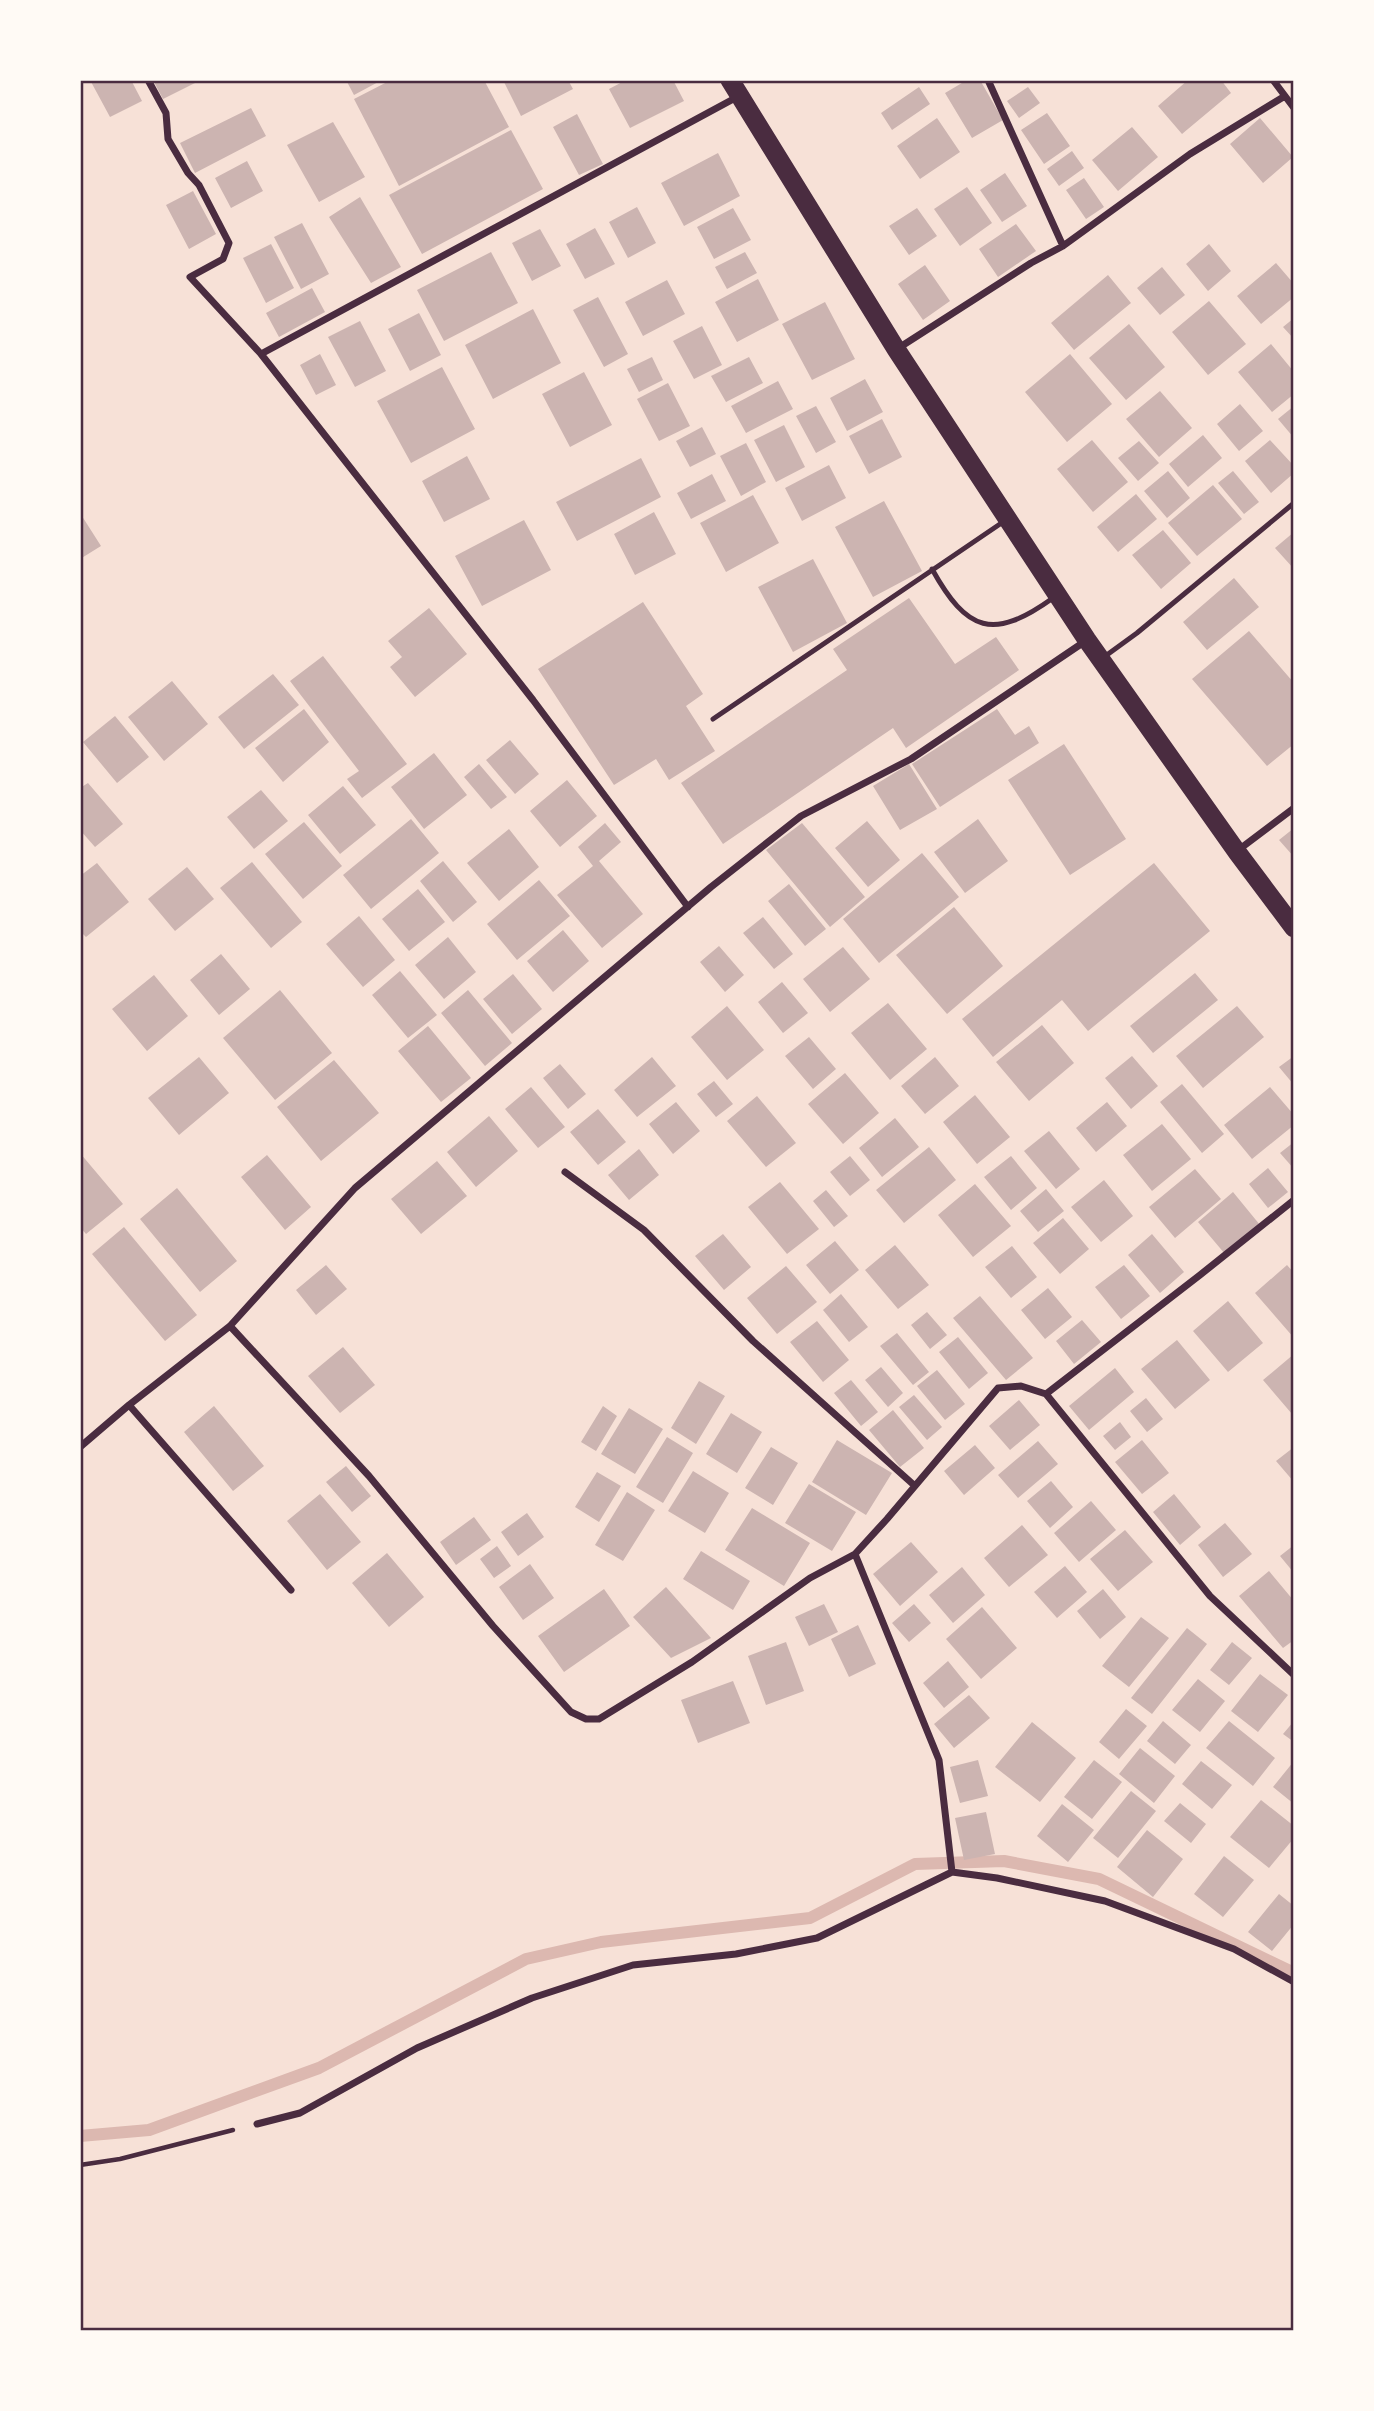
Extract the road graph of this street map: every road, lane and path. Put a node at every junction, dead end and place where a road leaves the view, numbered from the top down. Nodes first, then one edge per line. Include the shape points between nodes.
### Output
1 (148, 80) edge
2 (988, 80) edge
3 (1273, 80) edge
4 (735, 88) edge
5 (1282, 98) junction
6 (1293, 108) edge
7 (1063, 246) junction
8 (897, 349) junction
9 (261, 355) junction
10 (1293, 503) edge
11 (1009, 518) junction
12 (932, 569) junction
13 (1058, 594) junction
14 (1087, 640) junction
15 (1101, 659) junction
16 (713, 719) dead end
17 (1293, 808) edge
18 (1237, 852) junction
19 (688, 907) junction
20 (1293, 928) edge
21 (565, 1172) dead end
22 (1293, 1200) edge
23 (230, 1326) junction
24 (1046, 1394) junction
25 (129, 1405) junction
26 (80, 1447) edge
27 (915, 1486) junction
28 (855, 1554) junction
29 (291, 1590) dead end
30 (1293, 1675) edge
31 (952, 1871) junction
32 (1293, 1982) edge
33 (257, 2124) joint
34 (80, 2165) edge

1 - 9 street via 166,113 168,139 229,243 223,259 190,277
2 - 7 street
3 - 5 street
4 - 8 highway
4 - 9 street
5 - 6 street
5 - 7 street via 1190,154
7 - 8 street
8 - 11 highway
9 - 19 street via 533,700
10 - 15 lane
11 - 12 lane
11 - 13 highway
12 - 13 lane via 966,617 989,625 1029,615
12 - 16 lane
13 - 14 highway
14 - 15 highway
14 - 19 street via 911,759 801,816
15 - 18 highway
17 - 18 street
18 - 20 highway
19 - 23 street via 355,1188
21 - 27 street via 644,1230 753,1341
22 - 24 street
23 - 25 street
23 - 28 street via 369,1476 570,1712 586,1719 615,1711 810,1578
24 - 27 street via 1021,1386 998,1388
24 - 30 street via 1209,1596
25 - 26 street
25 - 29 street
27 - 28 street
28 - 31 street via 939,1760
31 - 32 street via 1105,1902 1234,1949
31 - 33 street via 817,1938 736,1954 633,1965 532,1998 417,2048 300,2113
33 - 34 path

